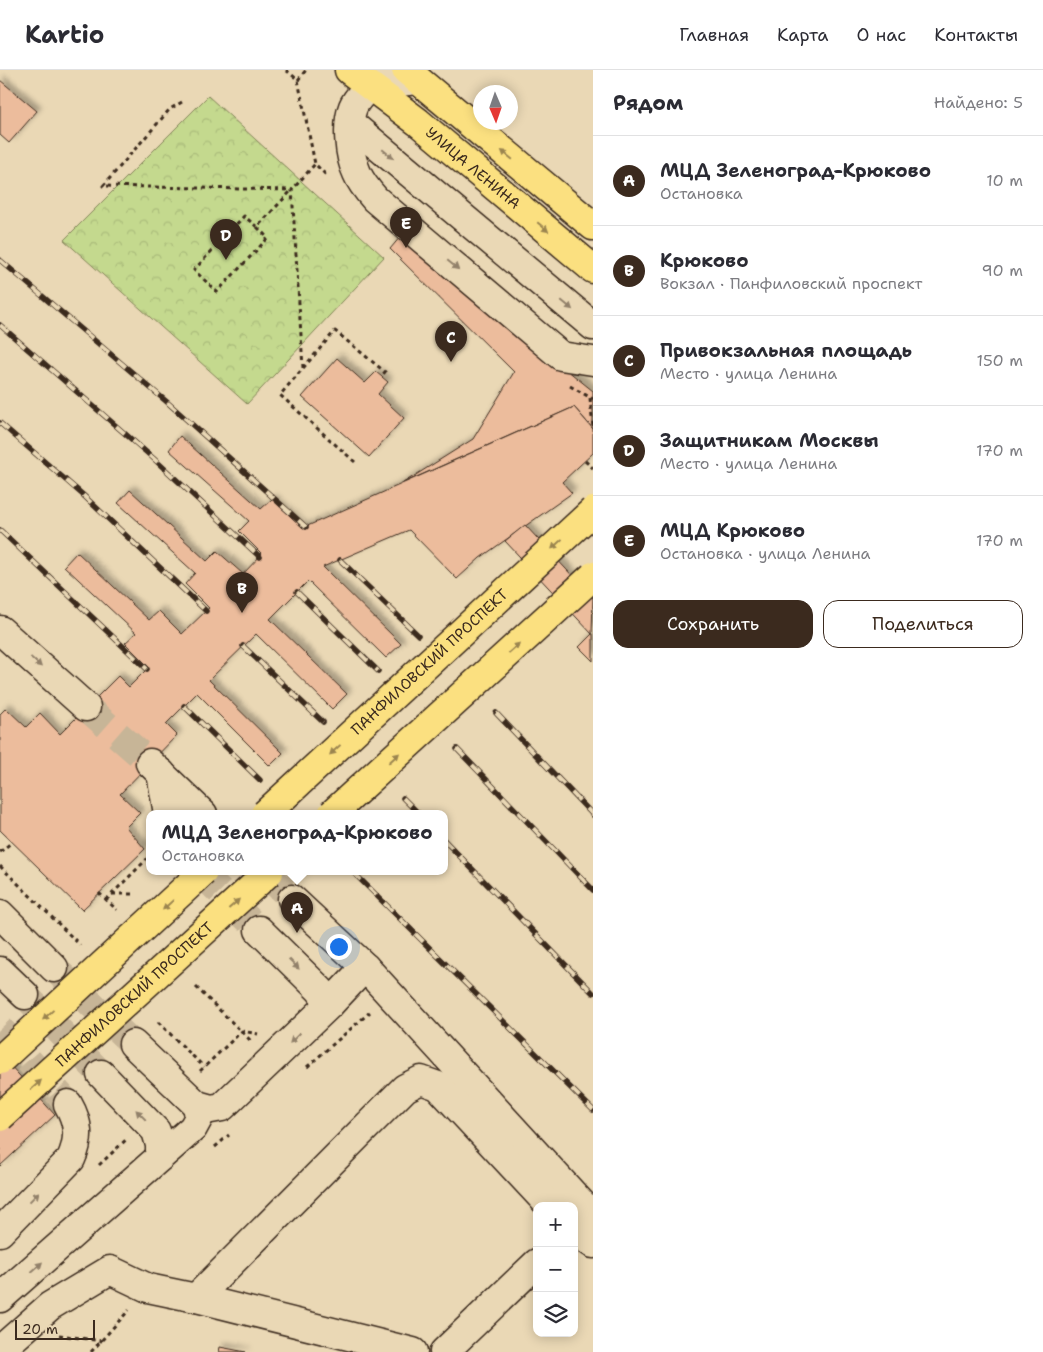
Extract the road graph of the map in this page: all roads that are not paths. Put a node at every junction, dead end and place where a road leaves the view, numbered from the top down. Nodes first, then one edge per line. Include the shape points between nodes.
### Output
1 (417, 73) edge
2 (360, 78) edge
3 (350, 122) junction
4 (418, 122) junction
5 (593, 226) edge
6 (593, 269) edge
7 (593, 326) edge
8 (593, 361) edge
9 (593, 511) edge
10 (593, 576) edge
11 (0, 630) edge
12 (86, 707) tunnel mouth
13 (167, 810) edge
14 (199, 810) edge
15 (269, 810) edge
16 (336, 810) edge
17 (200, 875) edge
18 (266, 875) edge
19 (292, 899) tunnel mouth
20 (0, 914) edge
21 (259, 930) tunnel mouth
22 (365, 966) junction
23 (54, 968) tunnel mouth
24 (0, 971) edge
25 (25, 995) tunnel mouth
26 (330, 1004) junction
27 (133, 1044) tunnel mouth
28 (0, 1060) edge
29 (101, 1074) tunnel mouth
30 (68, 1104) tunnel mouth
31 (197, 1105) junction
32 (0, 1118) edge
33 (160, 1157) junction
34 (546, 1202) edge
35 (593, 1216) edge
36 (0, 1232) edge
37 (578, 1234) edge
38 (593, 1244) edge
39 (533, 1267) edge
40 (0, 1298) edge
41 (196, 1298) junction
42 (0, 1350) edge
43 (413, 1352) edge
44 (444, 1352) edge

1 - 2 street
1 - 4 street via 415,100
5 -> 1 main road
2 - 3 street
2 - 4 main road, УЛИЦА ЛЕНИНА
3 -> 7 street
3 -> 8 street via 356,172 375,199 561,356
4 -> 6 main road, УЛИЦА ЛЕНИНА
9 -> 15 main road, ПАНФИЛОВСКИЙ ПРОСПЕКТ, bridge
16 -> 10 main road, bridge
11 -> 12 street
13 - 14 street via 155,768
17 -> 28 main road, bridge
32 -> 18 main road, ПАНФИЛОВСКИЙ ПРОСПЕКТ, bridge
19 - 22 street
20 - 23 street
21 -> 26 street
22 - 26 street
22 - 35 street
24 - 25 street
26 -> 31 street via 222,1107 211,1109
27 - 31 street
33 -> 29 street via 156,1131
36 -> 30 street via 71,1159 77,1146 78,1130
31 - 33 street via 198,1117 193,1128
40 -> 33 street
34 - 41 street via 438,1086 421,1080 404,1088
37 - 38 street
39 - 44 street
41 - 42 street via 148,1288 110,1270 50,1306
41 - 43 street

